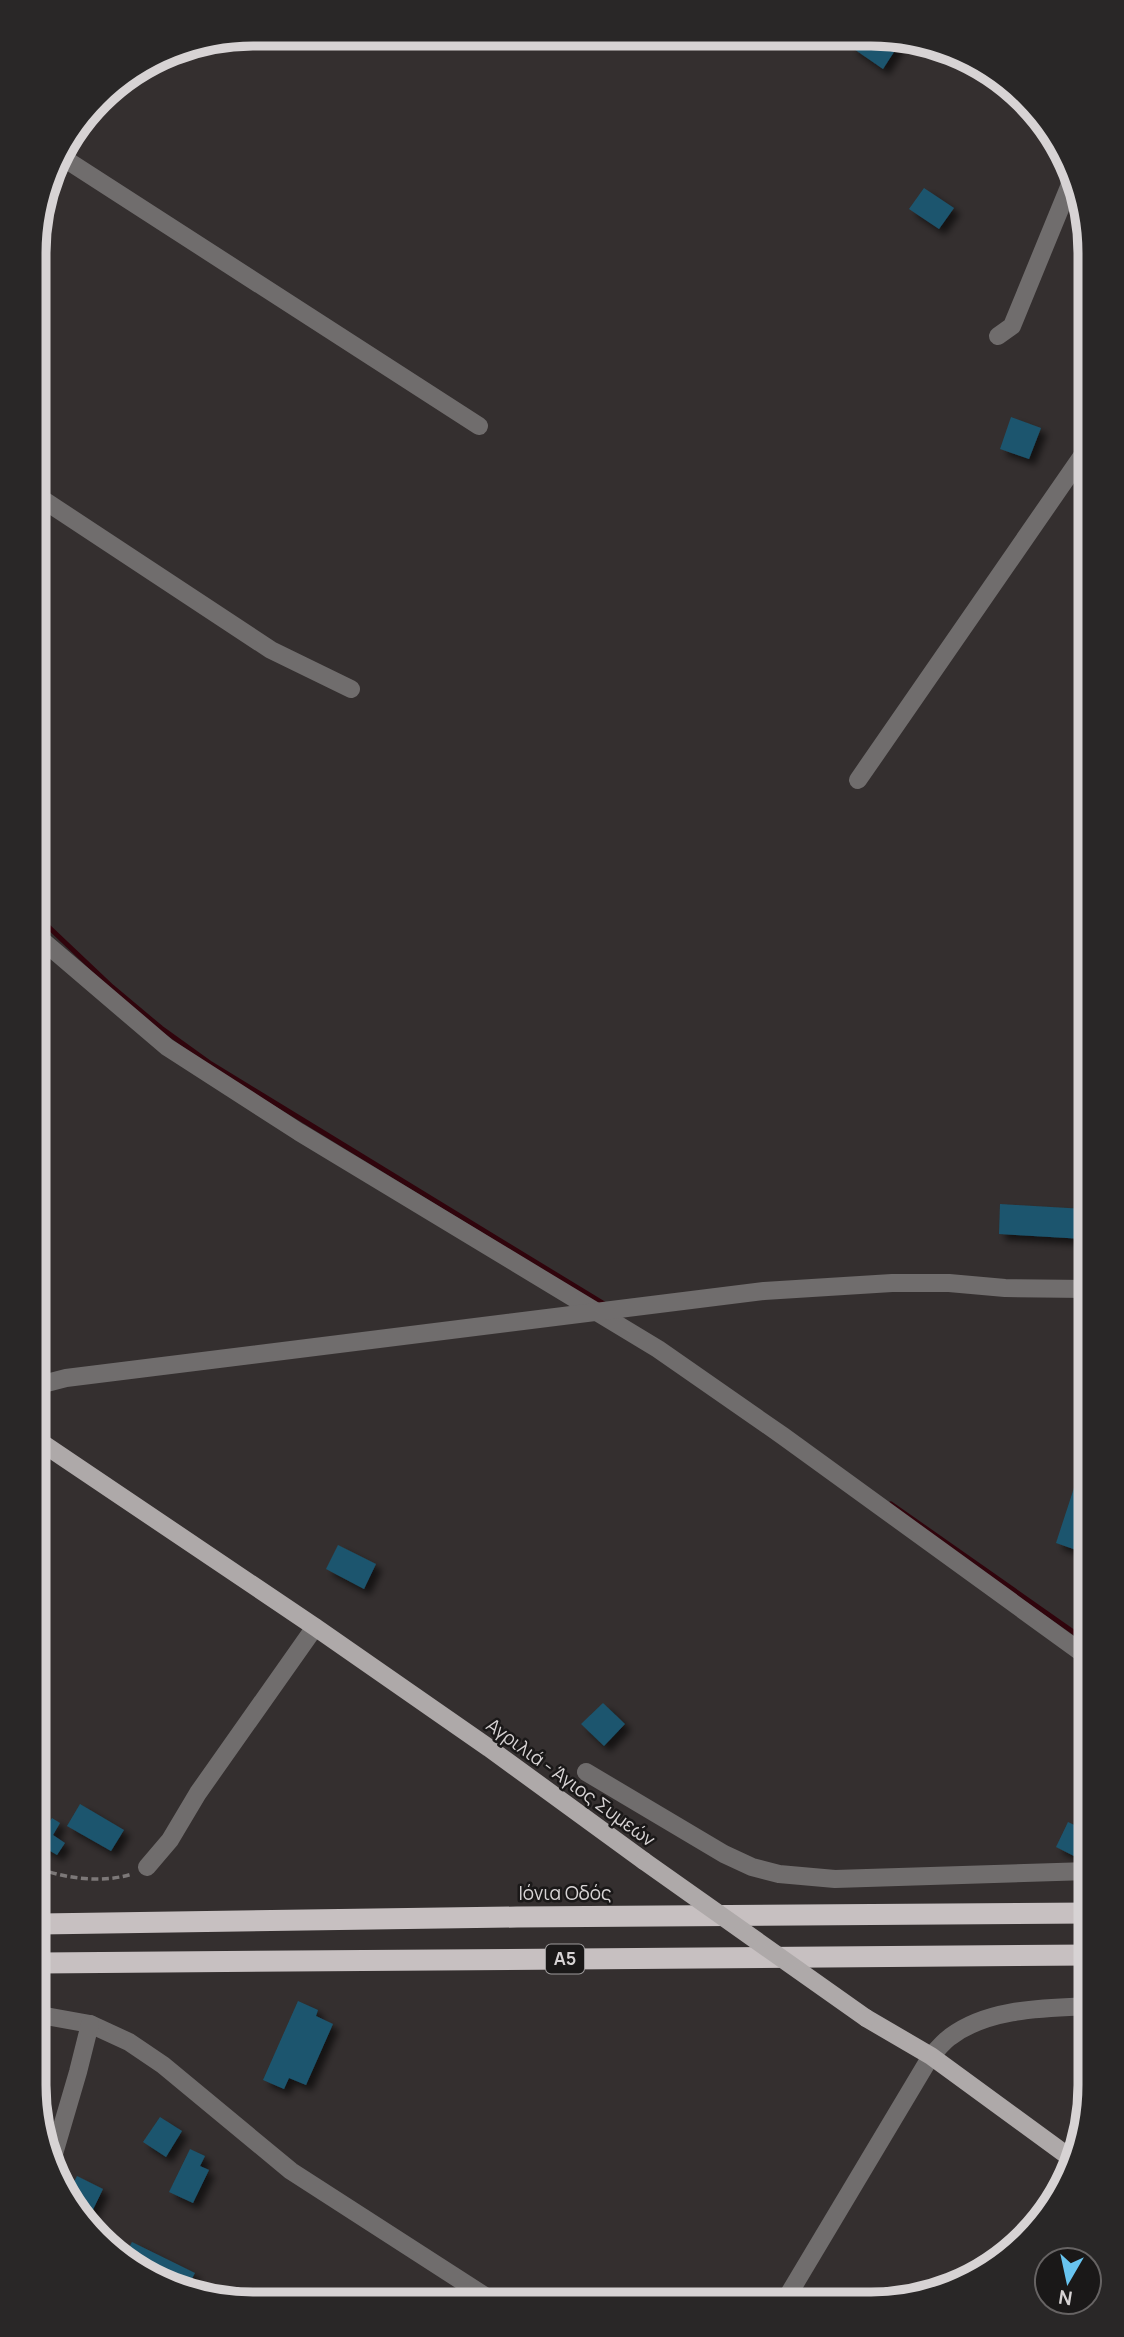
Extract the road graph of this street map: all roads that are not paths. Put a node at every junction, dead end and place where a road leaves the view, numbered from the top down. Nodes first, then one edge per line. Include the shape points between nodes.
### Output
1 (67, 160) edge
2 (1069, 188) edge
3 (998, 336) dead end
4 (479, 426) dead end
5 (1078, 462) edge
6 (46, 502) edge
7 (351, 689) dead end
8 (858, 780) dead end
9 (46, 944) edge
10 (1078, 1289) edge
11 (596, 1311) junction
12 (46, 1383) edge
13 (46, 1446) edge
14 (315, 1627) junction
15 (1078, 1650) edge
16 (586, 1772) dead end
17 (147, 1867) road end
18 (1078, 1871) edge
19 (46, 1913) edge
20 (1078, 1913) edge
21 (46, 1924) edge
22 (91, 1924) junction
23 (1078, 1955) edge
24 (46, 1963) edge
25 (1078, 2007) edge
26 (46, 2016) edge
27 (90, 2024) junction
28 (931, 2056) junction
29 (55, 2149) edge
30 (1066, 2155) edge
31 (479, 2292) edge
32 (790, 2292) edge

1 - 4 street
2 - 3 street via 1012,326
5 - 8 street
6 - 7 street via 271,650
9 - 11 street via 167,1046 299,1132
10 - 11 street via 892,1283 764,1291
11 - 12 street
11 - 15 street via 783,1436
13 - 14 main road, Αγριλιά - Άγιος Συμεών
14 - 17 street
14 - 28 main road, Αγριλιά - Άγιος Συμεών, bridge via 866,2018
16 - 18 street via 724,1854 779,1874 835,1879
19 - 22 highway
20 - 22 highway, Ιόνια Οδός / Α5
21 - 22 highway, Ιόνια Οδός / Α5
23 - 24 highway, Α5
25 - 28 street via 999,2015 967,2026
26 - 27 street
27 - 29 street
27 - 31 street via 163,2065 291,2171
28 - 30 main road, Αγριλιά - Άγιος Συμεών
28 - 32 street

